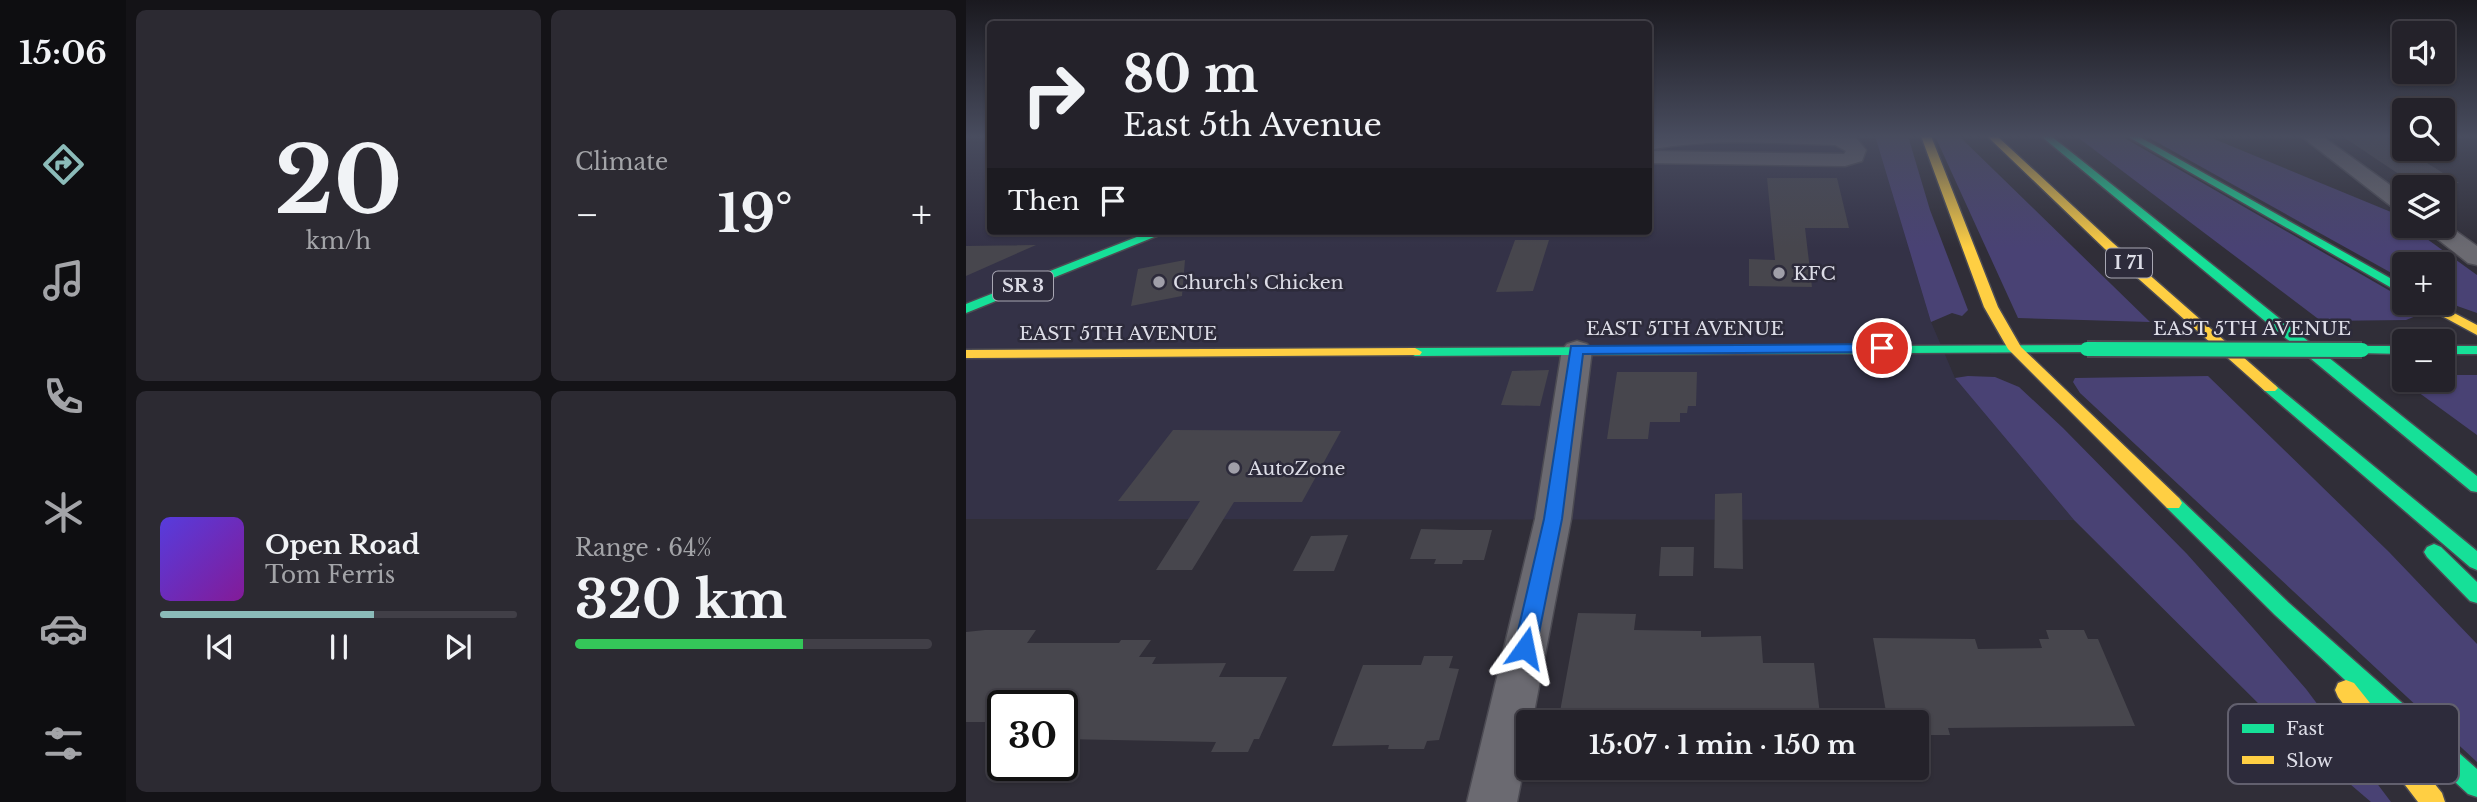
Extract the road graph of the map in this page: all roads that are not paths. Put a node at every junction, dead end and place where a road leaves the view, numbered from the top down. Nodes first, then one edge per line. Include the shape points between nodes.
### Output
1 (1940, 173) edge
2 (2029, 173) edge
3 (2093, 173) edge
4 (2198, 173) edge
5 (2361, 173) edge
6 (2392, 196) edge
7 (1153, 235) edge
8 (2450, 238) edge
9 (2477, 257) edge
10 (2392, 284) edge
11 (966, 309) edge
12 (2447, 315) edge
13 (2477, 331) edge
14 (1577, 349) junction
15 (2015, 349) junction
16 (2392, 350) edge
17 (966, 354) edge
18 (2332, 366) junction
19 (2270, 387) junction
20 (2477, 469) edge
21 (2477, 486) edge
22 (2477, 562) edge
23 (2477, 595) edge
24 (2282, 608) junction
25 (2357, 704) edge
26 (2388, 704) edge
27 (2459, 769) edge
28 (2419, 784) edge
29 (2477, 785) edge
30 (1492, 802) edge
31 (2433, 802) edge

1 - 15 main road via 1991,307
2 - 19 main road, I 71
3 - 18 main road, I 71
4 - 10 main road
5 - 6 street
7 - 11 main road, SR 3
8 - 9 street
12 - 13 main road
14 - 15 main road, EAST 5TH AVENUE
14 - 17 main road, EAST 5TH AVENUE
14 - 30 street via 1553,519
15 - 16 main road, EAST 5TH AVENUE, bridge
15 - 24 main road
18 - 20 main road
18 - 21 main road, I 71
19 - 22 main road, I 71
19 - 23 main road
24 - 25 main road
24 - 26 main road
27 - 29 main road
28 - 31 main road

